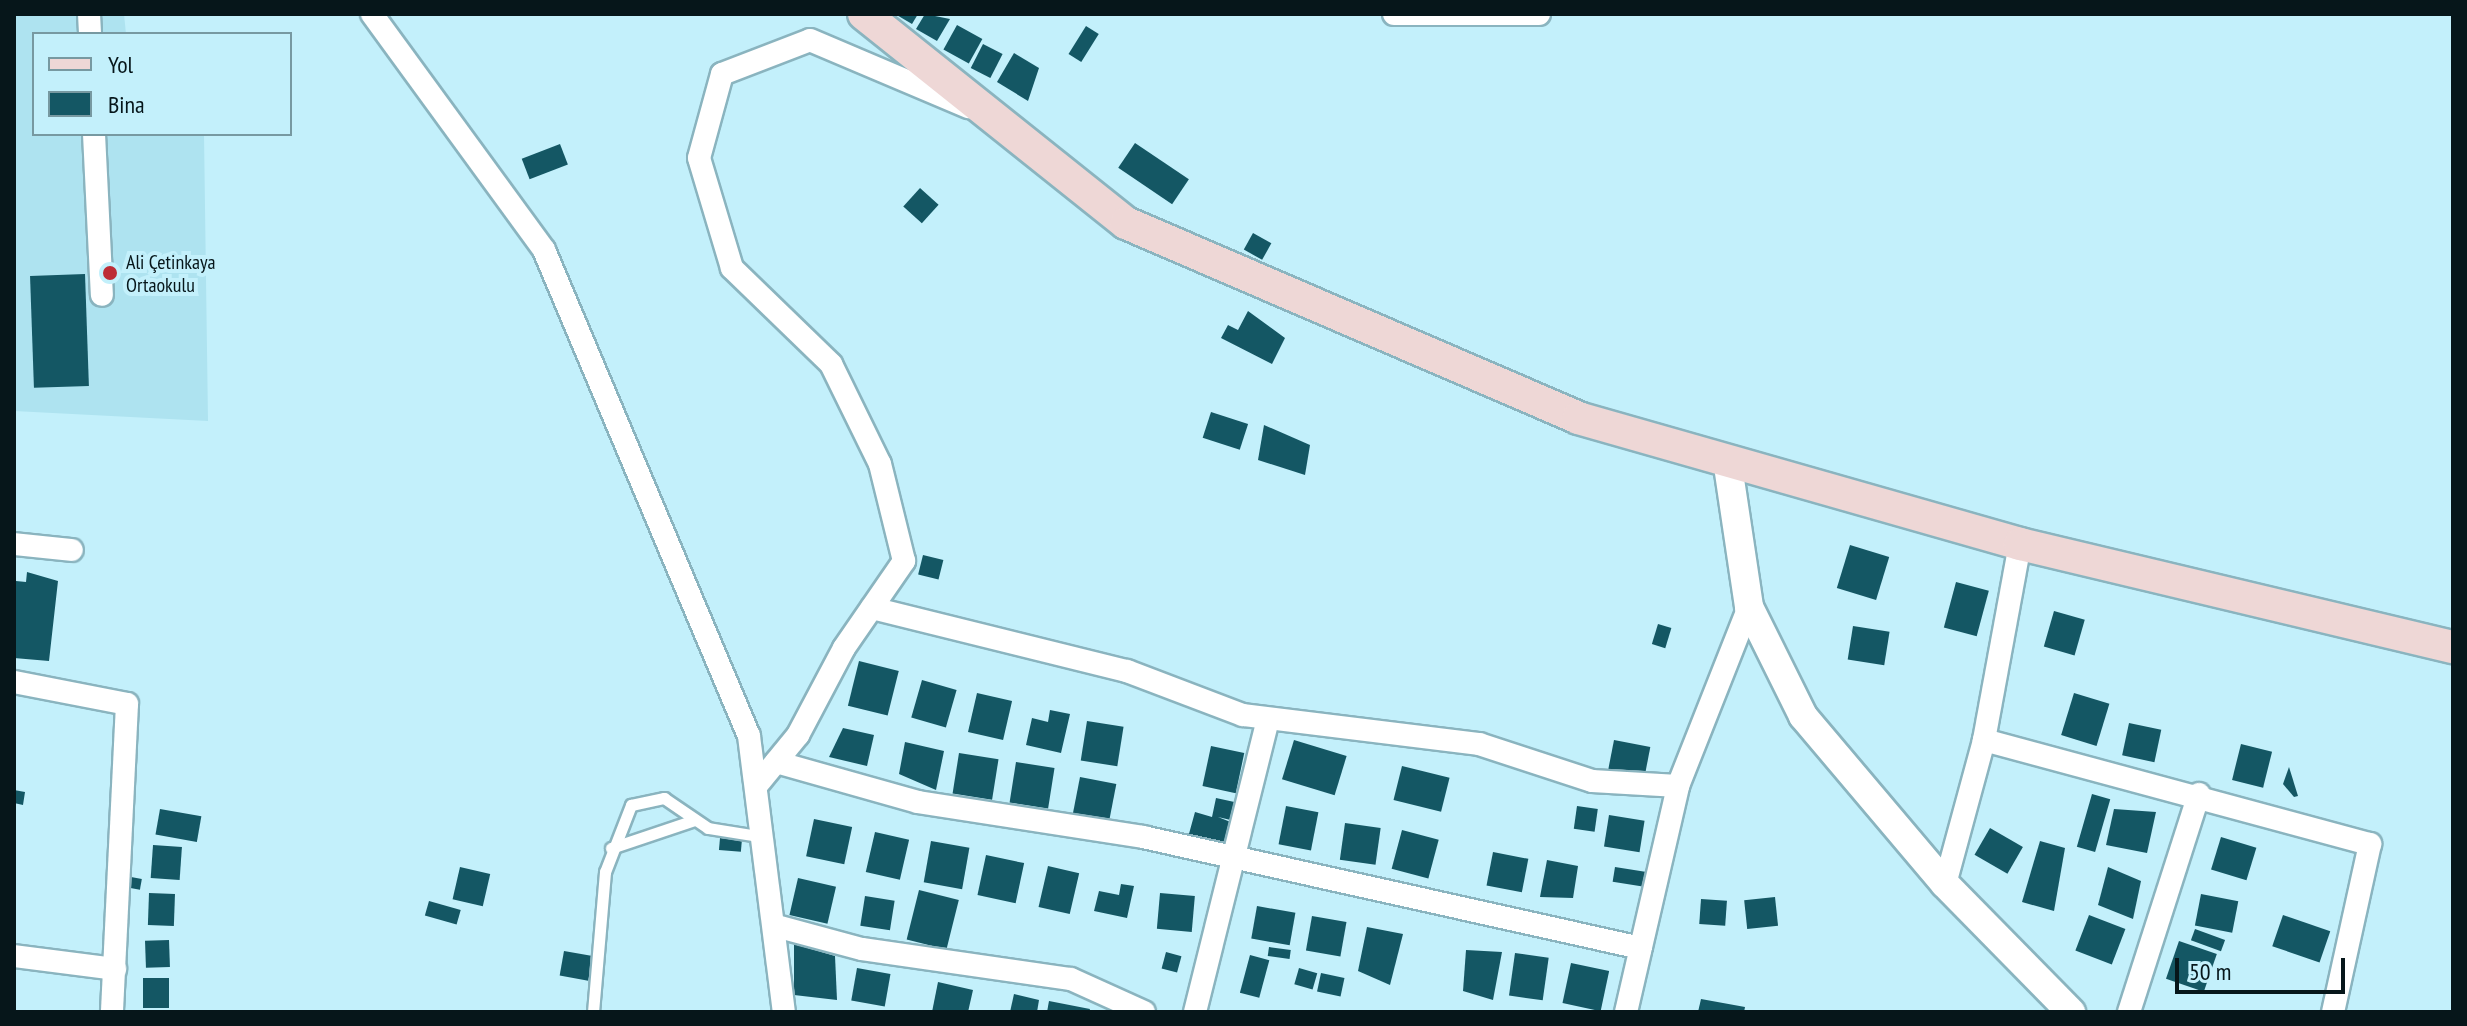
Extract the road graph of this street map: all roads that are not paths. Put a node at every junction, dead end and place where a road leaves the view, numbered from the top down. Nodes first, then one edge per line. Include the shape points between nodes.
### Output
1 (372, 14) edge
2 (864, 14) edge
3 (1394, 14) edge
4 (1539, 14) edge
5 (995, 118) junction
6 (94, 136) edge
7 (102, 295) dead end
8 (1728, 466) junction
9 (14, 544) edge
10 (2020, 544) junction
11 (72, 550) dead end
12 (1749, 607) junction
13 (872, 608) junction
14 (2453, 647) edge
15 (14, 682) edge
16 (1268, 720) junction
17 (1984, 740) junction
18 (776, 762) junction
19 (757, 785) junction
20 (1678, 786) junction
21 (2199, 794) junction
22 (694, 820) junction
23 (764, 837) junction
24 (611, 848) junction
25 (1233, 860) junction
26 (1945, 884) junction
27 (776, 926) junction
28 (1641, 948) junction
29 (14, 956) edge
30 (115, 969) junction
31 (112, 1012) edge
32 (593, 1012) edge
33 (784, 1012) edge
34 (1144, 1012) edge
35 (1195, 1012) edge
36 (1626, 1012) edge
37 (2071, 1012) edge
38 (2129, 1012) edge
39 (2333, 1012) edge

1 - 19 street via 544,250 749,736
2 - 5 main road
3 - 4 street via 1429,20
5 - 8 main road via 1126,223 1163,243 1578,418
5 - 13 street via 810,40 722,74 699,158 732,268 831,364 880,464 904,561
6 - 7 street
8 - 10 main road
8 - 12 street
9 - 11 street
10 - 14 main road
10 - 17 street
12 - 20 street
12 - 26 street via 1803,716
13 - 16 street via 1127,671
13 - 18 street
15 - 30 street via 127,704
16 - 20 street via 1479,744 1592,781
16 - 25 street
17 - 21 street
17 - 26 street
18 - 19 street
18 - 25 street via 918,802 1143,837
19 - 23 street
20 - 28 street
21 - 38 street
21 - 39 street via 2370,844
22 - 23 lane via 723,834
22 - 24 lane
22 - 24 lane via 664,798 647,797 624,813
23 - 27 street
24 - 32 lane
25 - 28 street
25 - 35 street
26 - 37 street
27 - 33 street
27 - 34 street via 862,949 1071,979
28 - 36 street
29 - 30 street
30 - 31 street

